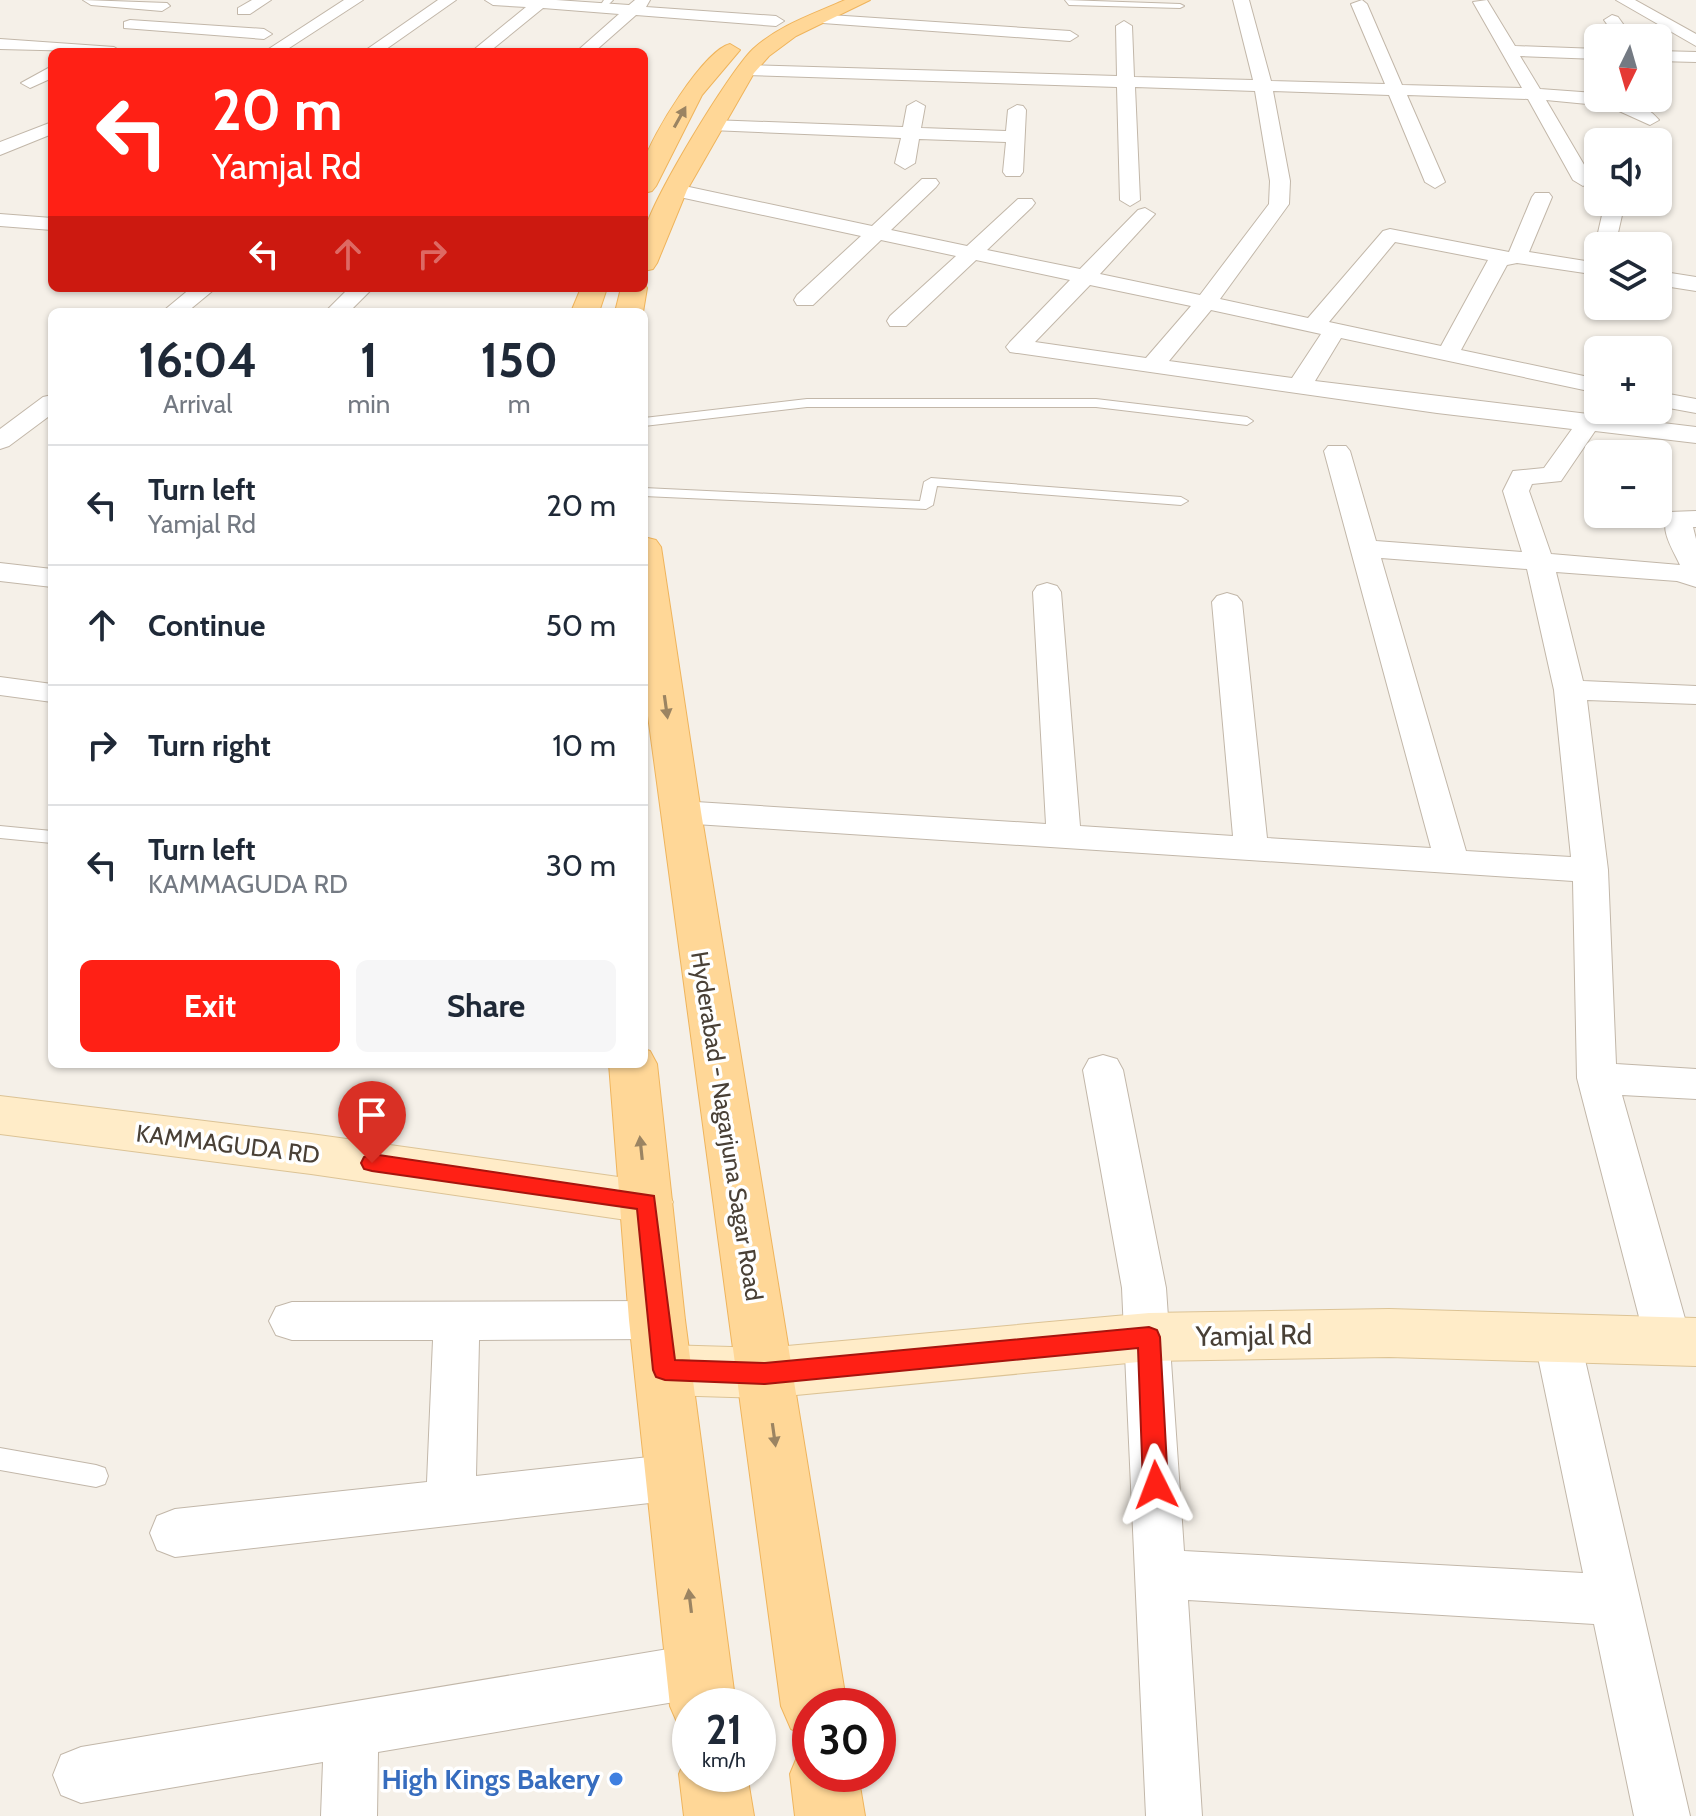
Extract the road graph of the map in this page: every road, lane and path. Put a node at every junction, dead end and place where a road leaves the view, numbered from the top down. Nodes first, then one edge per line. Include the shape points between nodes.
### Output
1 (91, 0) edge
2 (263, 0) edge
3 (355, 0) edge
4 (448, 0) edge
5 (493, 0) edge
6 (861, 0) edge
7 (1069, 0) edge
8 (1241, 0) edge
9 (1624, 0) edge
10 (542, 2) edge
11 (1481, 2) dead end
12 (167, 3) edge
13 (604, 4) edge
14 (1359, 4) dead end
15 (639, 5) edge
16 (1180, 6) dead end
17 (820, 9) edge
18 (244, 11) dead end
19 (1612, 20) dead end
20 (776, 21) junction
21 (292, 23) dead end
22 (1615, 24) edge
23 (1124, 26) dead end
24 (264, 34) junction
25 (118, 36) edge
26 (1070, 36) dead end
27 (1696, 41) edge
28 (0, 44) edge
29 (230, 47) dead end
30 (49, 48) edge
31 (92, 48) edge
32 (278, 48) edge
33 (377, 48) edge
34 (484, 48) edge
35 (589, 48) edge
36 (1509, 51) junction
37 (1584, 54) edge
38 (1672, 56) edge
39 (1696, 57) edge
40 (745, 70) junction
41 (48, 73) edge
42 (1126, 80) junction
43 (30, 83) dead end
44 (1263, 85) junction
45 (1398, 89) junction
46 (1534, 94) junction
47 (916, 106) dead end
48 (1017, 110) dead end
49 (1650, 120) dead end
50 (711, 125) junction
51 (48, 129) edge
52 (912, 134) junction
53 (0, 136) edge
54 (1013, 137) junction
55 (25, 138) junction
56 (0, 149) edge
57 (905, 163) dead end
58 (1013, 172) dead end
59 (648, 178) edge
60 (1583, 180) dead end
61 (1435, 182) dead end
62 (929, 183) dead end
63 (675, 190) junction
64 (1542, 197) dead end
65 (1025, 203) dead end
66 (0, 220) edge
67 (48, 224) edge
68 (876, 232) junction
69 (970, 252) junction
70 (648, 254) edge
71 (1510, 257) junction
72 (1584, 267) edge
73 (1084, 276) junction
74 (1672, 280) edge
75 (1696, 284) edge
76 (200, 292) edge
77 (358, 292) edge
78 (805, 300) dead end
79 (1206, 302) junction
80 (178, 308) edge
81 (340, 308) edge
82 (898, 321) dead end
83 (1324, 328) junction
84 (1456, 357) junction
85 (1152, 366) junction
86 (1584, 383) edge
87 (1296, 386) junction
88 (1672, 402) edge
89 (48, 405) edge
90 (1696, 406) edge
91 (1283, 413) dead end
92 (1432, 416) junction
93 (1247, 421) dead end
94 (648, 422) edge
95 (1584, 423) edge
96 (1587, 424) edge
97 (1597, 424) edge
98 (1696, 435) edge
99 (0, 441) edge
100 (1337, 451) dead end
101 (648, 492) edge
102 (1181, 501) dead end
103 (1696, 519) edge
104 (1364, 548) junction
105 (1539, 561) junction
106 (1696, 569) edge
107 (0, 572) edge
108 (48, 574) edge
109 (1696, 578) edge
110 (1047, 592) dead end
111 (648, 602) edge
112 (1227, 602) dead end
113 (651, 643) edge
114 (0, 686) edge
115 (1570, 690) junction
116 (48, 692) edge
117 (1696, 695) edge
118 (680, 812) junction
119 (0, 832) edge
120 (48, 837) edge
121 (1064, 837) junction
122 (1251, 849) junction
123 (1452, 862) junction
124 (1590, 870) junction
125 (633, 1068) edge
126 (1103, 1070) dead end
127 (1597, 1078) junction
128 (1696, 1084) edge
129 (0, 1115) edge
130 (647, 1202) junction
131 (457, 1320) junction
132 (292, 1321) dead end
133 (1149, 1337) junction
134 (1557, 1338) junction
135 (1682, 1341) edge
136 (661, 1345) junction
137 (765, 1373) junction
138 (0, 1459) edge
139 (96, 1476) dead end
140 (676, 1477) junction
141 (451, 1502) junction
142 (175, 1533) dead end
143 (1160, 1574) junction
144 (1615, 1600) junction
145 (701, 1688) edge
146 (811, 1688) edge
147 (672, 1692) edge
148 (351, 1731) junction
149 (81, 1775) dead end
150 (716, 1792) edge
151 (827, 1792) edge
152 (349, 1816) edge
153 (719, 1816) edge
154 (830, 1816) edge
155 (1174, 1816) edge
156 (1662, 1816) edge

1 - 12 street
2 - 18 street
3 - 32 street
4 - 33 street
5 - 10 street
6 - 17 main road
7 - 16 lane
8 - 44 street
9 - 27 street
10 - 13 street
10 - 34 street
11 - 36 street
12 - 25 street
13 - 15 street
14 - 45 street
15 - 20 street
15 - 35 street
17 - 20 main road
17 - 26 street
17 - 40 main road
19 - 22 street
59 -> 20 main road via 715,62
21 - 24 street
23 - 42 street
24 - 25 street
24 - 29 street
25 - 31 street
28 - 30 street
36 - 37 street
36 - 46 street
38 - 39 street
40 - 42 street
40 - 50 main road
41 - 43 street
42 - 44 street
42 - 73 street via 1137,207
44 - 45 street
44 - 79 street via 1280,181 1279,204
45 - 46 street
45 - 61 street
46 - 49 street via 1615,101
46 - 60 street
47 - 52 street
48 - 54 street
50 - 52 street
50 - 63 main road
51 - 55 street
52 - 54 street
52 - 57 street
53 - 55 street
54 - 58 street
55 - 56 street
62 - 68 street
63 - 68 street
63 - 70 main road
64 - 71 street
65 - 69 street
66 - 67 street
68 - 69 street
68 - 78 street
69 - 73 street
69 - 82 street
71 - 72 street
71 - 83 street via 1390,235
71 - 84 street via 1499,260
73 - 79 street
73 - 85 street via 1018,347
74 - 75 street
76 - 80 street
77 - 81 street
79 - 83 street
79 - 85 street
83 - 84 street
83 - 87 street
84 - 86 street
84 - 92 street
85 - 87 street
87 - 91 street
87 - 92 street
88 - 90 street
89 - 99 street
92 - 95 street
93 - 94 lane via 1096,403 807,403
96 - 105 street via 1552,475 1522,477 1516,491
97 - 98 street
100 - 104 street
101 - 102 lane via 926,505 931,482
103 - 106 street via 1679,518 1679,532
104 - 105 street
104 - 123 street
105 - 109 street
105 - 115 street
107 - 108 street
110 - 121 street
111 - 113 main road, Hyderabad - Nagarjuna Sagar Road
112 - 122 street
113 -> 118 main road, Hyderabad - Nagarjuna Sagar Road
114 - 116 street
115 - 117 street
115 - 124 street
118 - 121 street
118 - 137 main road, Hyderabad - Nagarjuna Sagar Road
119 - 120 lane
121 - 122 street
122 - 123 street
123 - 124 street
124 - 127 street
130 -> 125 main road
126 - 133 street
127 - 128 street
127 - 135 street
129 - 130 main road, KAMMAGUDA RD
130 - 136 main road
131 - 132 street
131 - 136 street
131 - 141 street
133 - 134 main road, Yamjal Rd via 1389,1333
133 - 137 main road, Yamjal Rd
133 - 143 street
134 - 135 main road, Yamjal Rd
134 - 144 street
136 - 137 main road, Yamjal Rd
136 - 140 main road
137 -> 146 main road, Hyderabad - Nagarjuna Sagar Road
138 - 139 lane
140 - 141 street
145 -> 140 main road
141 - 142 street
143 - 144 street
143 - 155 street
144 - 156 street
147 - 148 street
148 - 149 street
148 - 152 street
150 - 153 main road
151 - 154 main road

